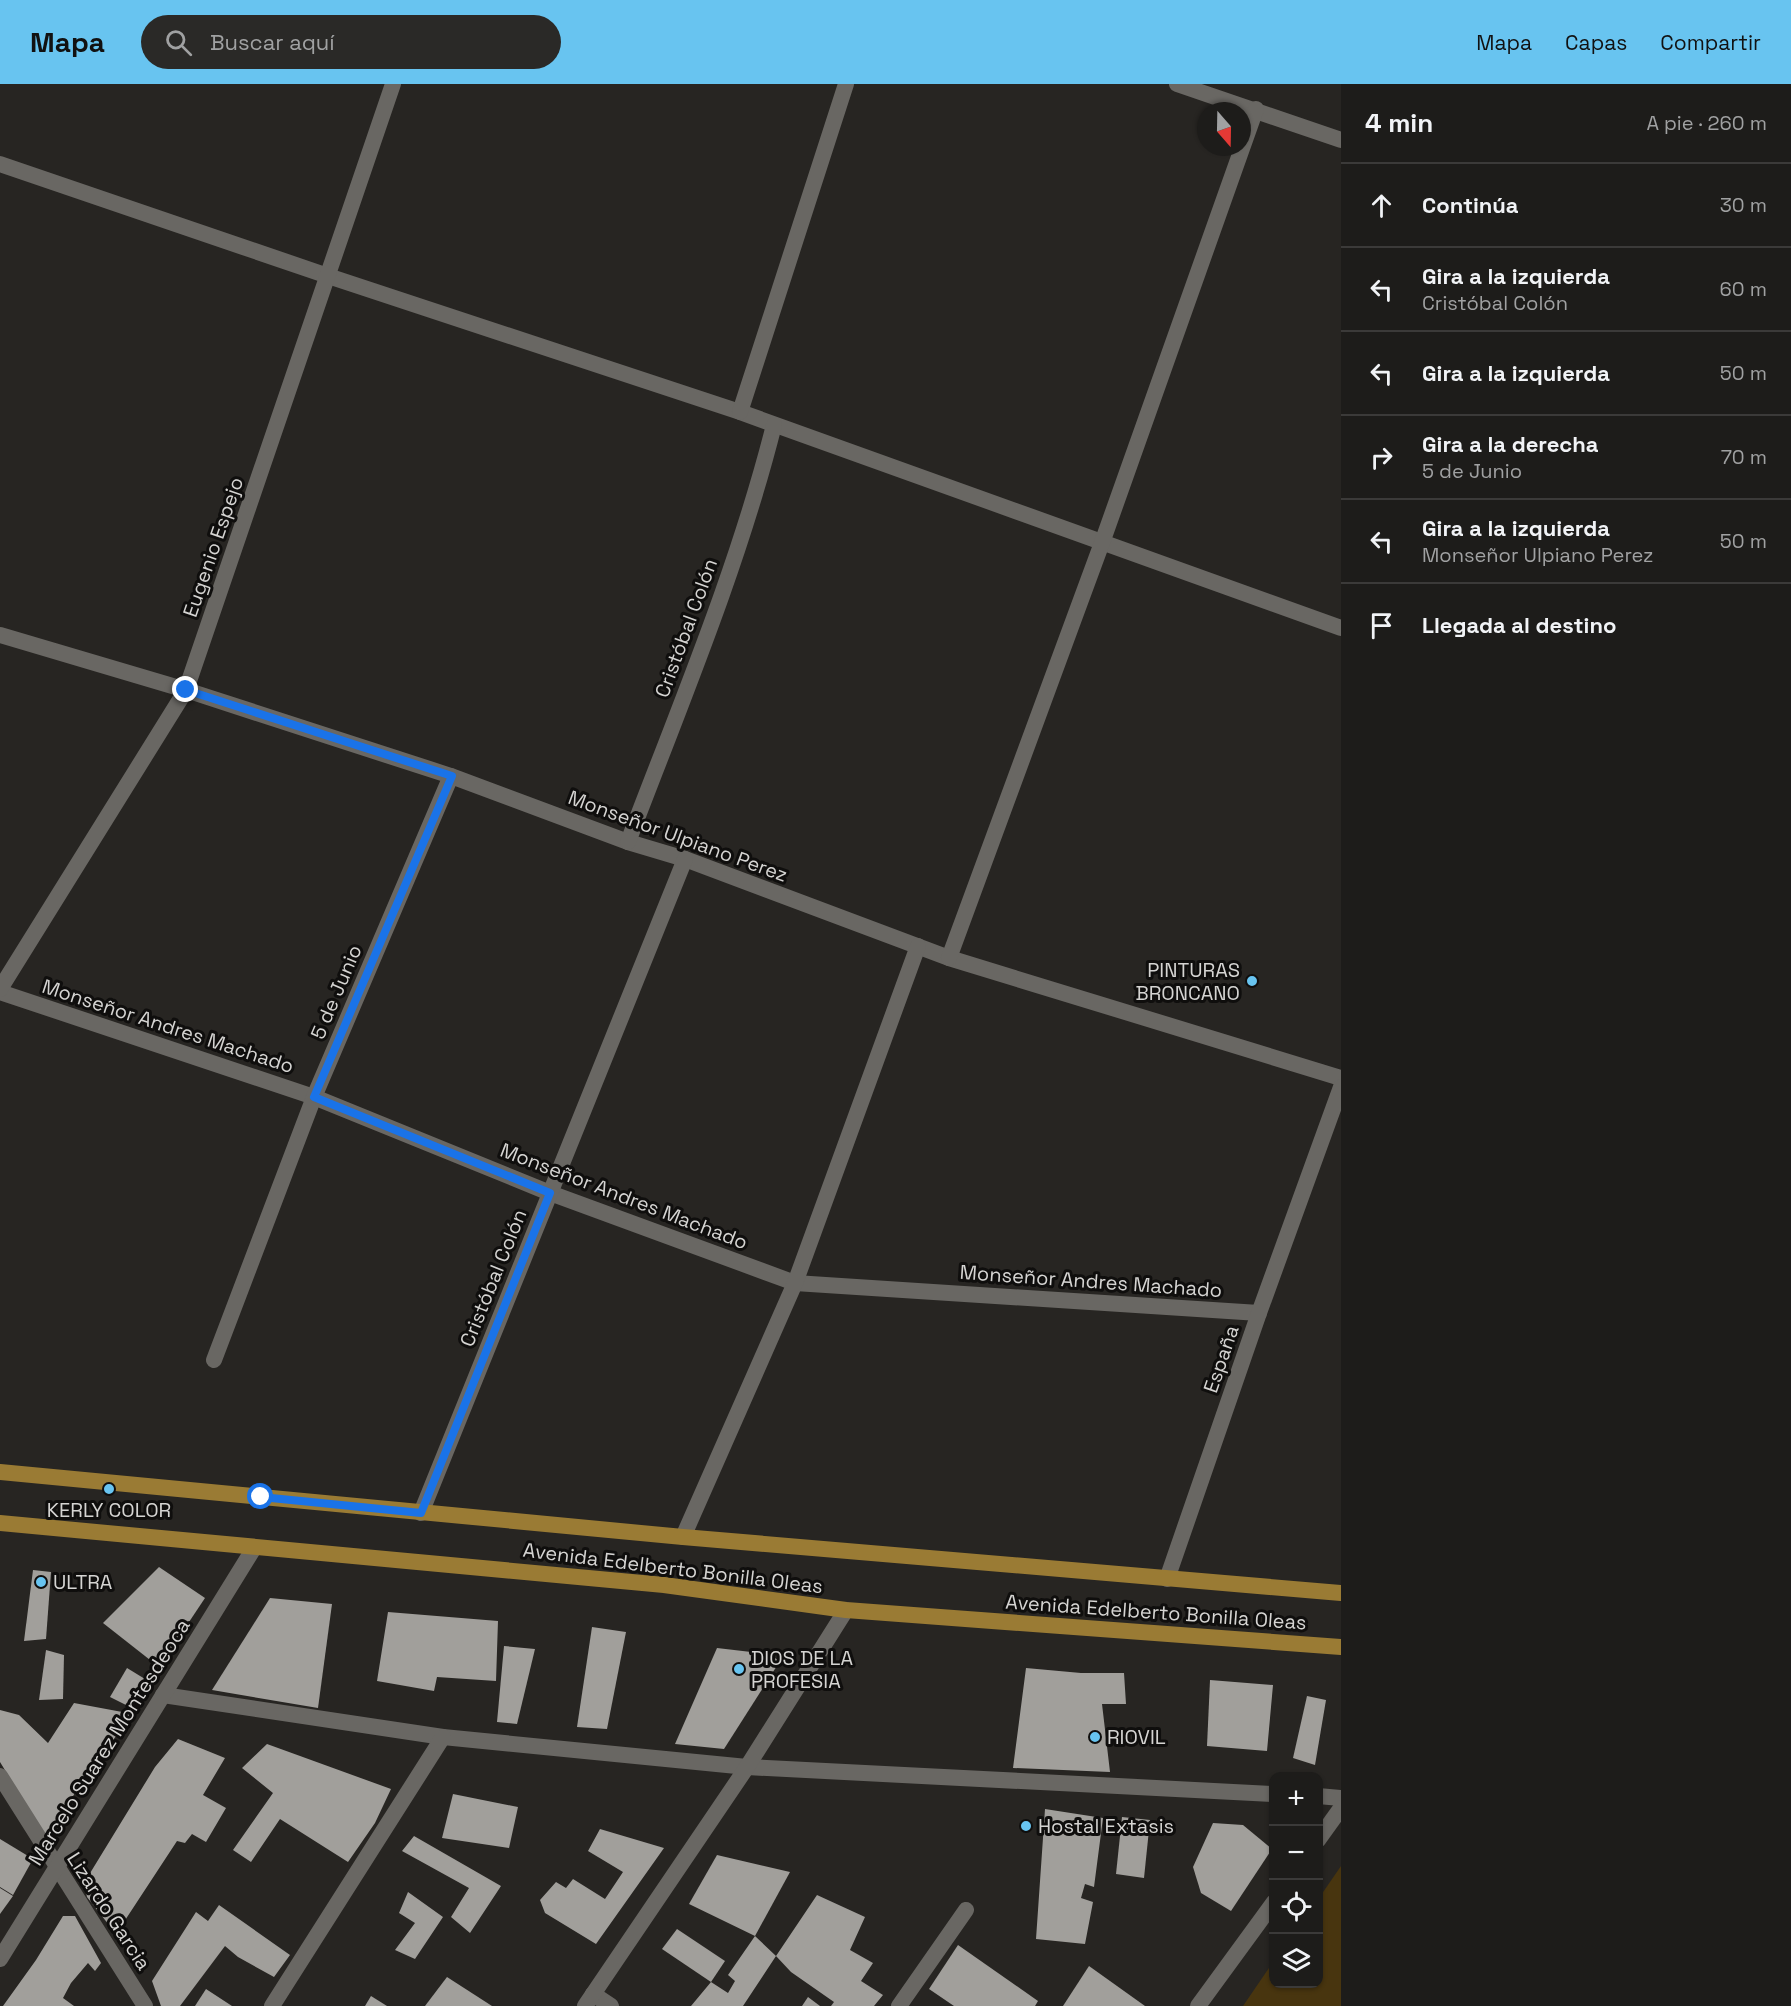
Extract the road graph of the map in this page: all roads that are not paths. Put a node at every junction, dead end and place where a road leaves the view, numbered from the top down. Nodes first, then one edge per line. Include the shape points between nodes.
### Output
1 (393, 84) edge
2 (846, 84) edge
3 (1177, 84) edge
4 (1256, 109) junction
5 (1341, 140) edge
6 (0, 164) edge
7 (328, 276) junction
8 (740, 411) junction
9 (774, 425) junction
10 (1103, 540) junction
11 (1341, 628) edge
12 (0, 635) edge
13 (186, 690) junction
14 (452, 776) junction
15 (628, 842) junction
16 (685, 859) junction
17 (918, 946) junction
18 (949, 958) junction
19 (0, 991) edge
20 (1341, 1078) edge
21 (1341, 1087) edge
22 (314, 1097) junction
23 (550, 1193) junction
24 (795, 1283) junction
25 (1259, 1313) junction
26 (214, 1360) dead end
27 (0, 1472) edge
28 (421, 1513) junction
29 (0, 1523) edge
30 (683, 1537) junction
31 (254, 1548) junction
32 (1167, 1579) junction
33 (1341, 1593) edge
34 (846, 1610) junction
35 (1341, 1647) edge
36 (163, 1695) junction
37 (443, 1737) junction
38 (747, 1767) junction
39 (0, 1776) edge
40 (1269, 1794) edge
41 (1323, 1796) edge
42 (1341, 1798) edge
43 (1341, 1808) edge
44 (1323, 1833) edge
45 (56, 1868) junction
46 (1269, 1909) edge
47 (966, 1910) dead end
48 (0, 1959) edge
49 (589, 2000) edge
50 (145, 2006) edge
51 (272, 2006) edge
52 (612, 2006) edge
53 (899, 2006) edge
54 (1198, 2006) edge

1 - 7 street, Eugenio Espejo
2 - 8 street
3 - 4 street
4 - 5 street
4 - 10 street
6 - 7 street
7 - 8 street
7 - 13 street, Eugenio Espejo
8 - 9 street
9 - 10 street
9 - 15 street, Cristóbal Colón via 718,606
10 - 11 street
10 - 18 street
12 - 13 street, Monseñor Ulpiano Perez
13 - 14 street, Monseñor Ulpiano Perez
13 - 19 street, Eugenio Espejo
14 - 15 street, Monseñor Ulpiano Perez
14 - 22 street, 5 de Junio
15 - 16 street, Monseñor Ulpiano Perez
16 - 17 street, Monseñor Ulpiano Perez
16 - 23 street, Cristóbal Colón
17 - 18 street, Monseñor Ulpiano Perez
17 - 24 street
18 - 20 street, Monseñor Ulpiano Perez
19 - 22 street, Monseñor Andres Machado
21 - 25 street, España
22 - 23 street, Monseñor Andres Machado
22 - 26 street, 5 de Junio
23 - 24 street, Monseñor Andres Machado
23 - 28 street, Cristóbal Colón
24 - 25 street, Monseñor Andres Machado
24 - 30 street
25 - 32 street, España
27 - 28 main road, Avenida Edelberto Bonilla Oleas
28 - 30 main road, Avenida Edelberto Bonilla Oleas
29 - 31 main road, Avenida Edelberto Bonilla Oleas
30 - 32 main road, Avenida Edelberto Bonilla Oleas
31 - 34 main road, Avenida Edelberto Bonilla Oleas via 664,1585
31 - 36 street, Marcelo Suarez Montesdeoca
32 - 33 main road, Avenida Edelberto Bonilla Oleas
34 - 35 main road, Avenida Edelberto Bonilla Oleas
34 - 38 street
36 - 37 street
36 - 45 street, Marcelo Suarez Montesdeoca
37 - 38 street
37 - 51 street
38 - 40 street
38 - 49 street
39 - 45 street, Lizardo Garcia
41 - 42 street
43 - 44 street
45 - 48 street, Marcelo Suarez Montesdeoca
45 - 50 street, Lizardo Garcia
46 - 54 street
47 - 53 street
49 - 52 street

